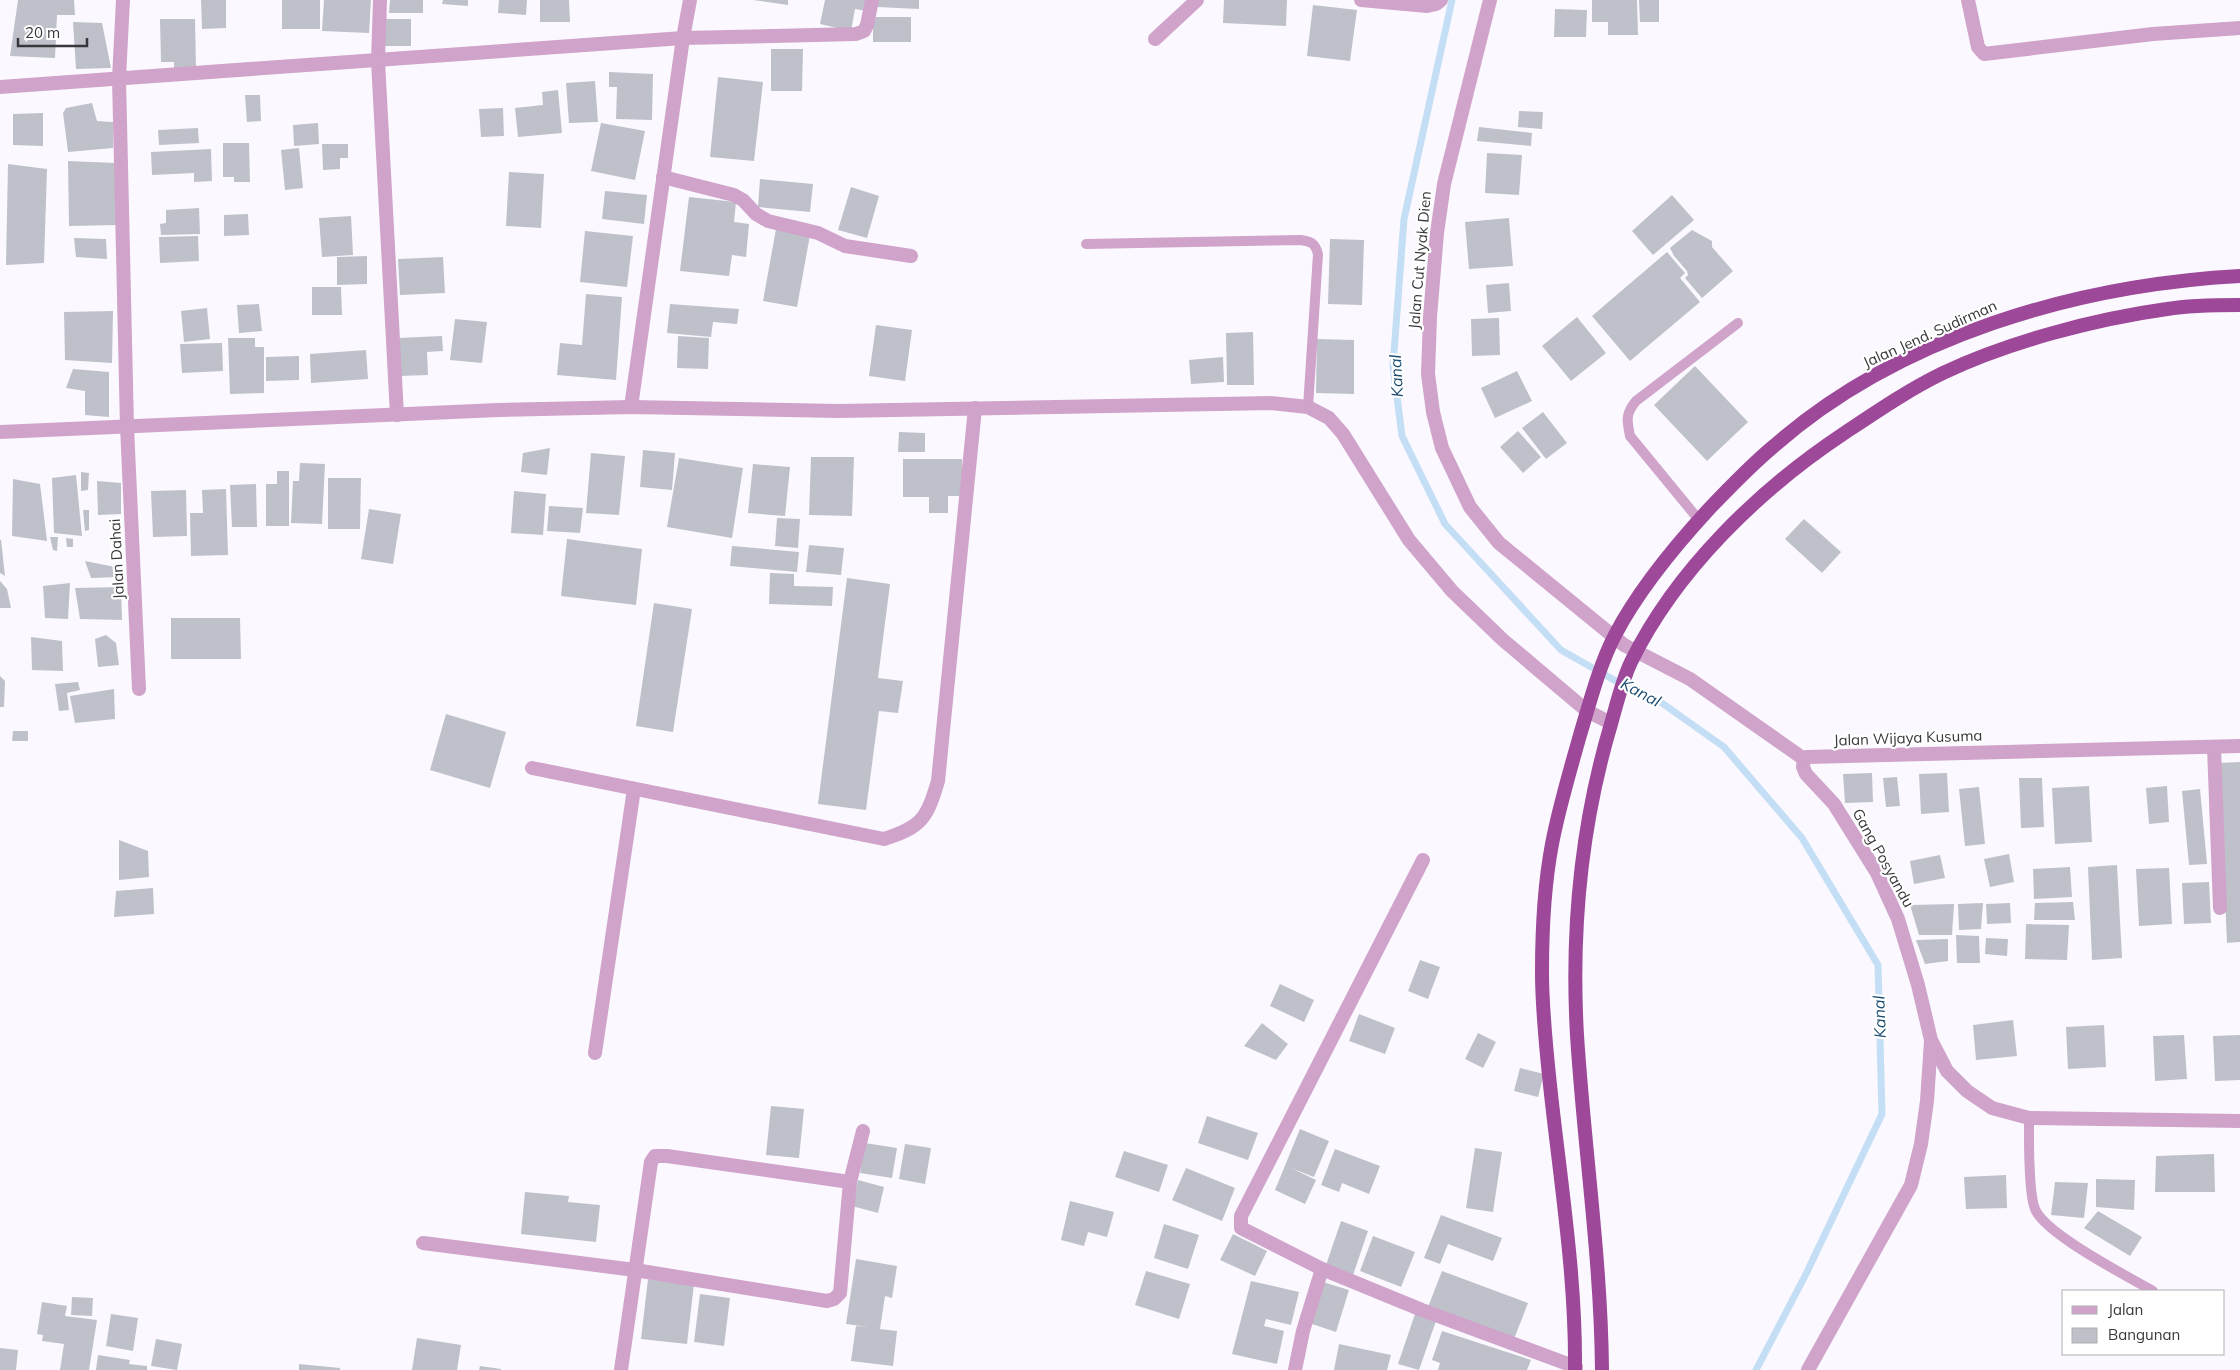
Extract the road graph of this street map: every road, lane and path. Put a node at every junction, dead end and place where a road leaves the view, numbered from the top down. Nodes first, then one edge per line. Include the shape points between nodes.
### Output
1 (123, 0) edge
2 (380, 0) edge
3 (690, 0) edge
4 (872, 0) edge
5 (1197, 0) edge
6 (1361, 0) edge
7 (1441, 0) edge
8 (1490, 0) edge
9 (1968, 0) edge
10 (2240, 28) edge
11 (682, 38) junction
12 (1155, 39) dead end
13 (378, 61) junction
14 (119, 78) junction
15 (0, 87) edge
16 (663, 177) junction
17 (1086, 244) dead end
18 (911, 256) dead end
19 (2240, 276) edge
20 (2240, 304) edge
21 (1738, 323) dead end
22 (631, 407) junction
23 (1308, 407) junction
24 (975, 408) junction
25 (397, 415) junction
26 (127, 427) junction
27 (0, 432) edge
28 (1699, 520) junction
29 (1613, 637) junction
30 (1637, 650) junction
31 (138, 689) dead end
32 (1587, 711) junction
33 (1611, 723) junction
34 (2240, 746) edge
35 (2214, 747) junction
36 (1804, 759) junction
37 (532, 768) dead end
38 (634, 789) junction
39 (1423, 860) dead end
40 (2220, 908) dead end
41 (1931, 1040) junction
42 (595, 1053) dead end
43 (2028, 1118) junction
44 (2240, 1121) edge
45 (863, 1131) dead end
46 (850, 1182) junction
47 (423, 1243) dead end
48 (1322, 1269) junction
49 (635, 1270) junction
50 (2150, 1290) edge
51 (1575, 1368) edge
52 (621, 1370) edge
53 (1294, 1370) edge
54 (1602, 1370) edge
55 (1808, 1370) edge

1 - 14 street, Jalan Dahai
2 - 13 street
3 - 11 street
4 - 11 street via 867,25 864,31 856,34
5 - 12 street
6 - 7 street via 1427,6
8 - 29 street, Jalan Cut Nyak Dien via 1440,206 1428,374 1433,412 1442,448 1470,506 1499,542
9 - 10 street via 1978,47 1984,54 2153,34
11 - 13 street
11 - 16 street
13 - 14 street
13 - 25 street
14 - 15 street
14 - 26 street, Jalan Dahai
16 - 18 street via 734,195 768,221 818,233 845,246
16 - 22 street
17 - 23 lane via 1311,242 1318,254
19 - 28 highway, Jalan Jend. Sudirman via 2114,290 2020,313 1950,340 1865,382 1824,407 1775,444
20 - 30 highway via 2168,308 2073,328 2010,347 1945,372 1893,400 1814,454 1763,494 1693,570
21 - 28 lane via 1628,410 1630,436
22 - 24 street via 839,411
22 - 25 street
23 - 24 street via 1271,403
23 - 32 street via 1328,418 1343,434 1409,540 1452,590 1503,640
24 - 38 street via 938,781 923,818 908,831 884,839
25 - 26 street
26 - 27 street
26 - 31 street, Jalan Dahai
28 - 29 highway, Jalan Jend. Sudirman via 1654,573
29 - 30 street
29 - 32 highway, Jalan Jend. Sudirman
30 - 33 highway via 1629,665
30 - 36 street via 1697,683
32 - 33 street
32 - 51 highway, Jalan Jend. Sudirman via 1552,847 1545,898 1542,973 1545,1036 1572,1293
33 - 54 highway via 1599,762 1582,858 1576,948 1577,1033 1599,1290
34 - 35 street, Jalan Wijaya Kusuma
35 - 36 street, Jalan Wijaya Kusuma
35 - 40 street
36 - 41 street, Gang Posyandu via 1806,774 1834,804 1854,835 1877,873 1898,919
37 - 38 street
38 - 42 street
39 - 48 street via 1240,1222 1241,1228
41 - 43 street via 1947,1071 1967,1091 1992,1108
41 - 55 street via 1927,1101 1911,1185
43 - 44 street
43 - 50 lane via 2034,1209 2062,1236
45 - 46 street
46 - 49 street via 655,1156 651,1162
46 - 49 street via 840,1293 834,1299 827,1301
47 - 49 street
48 - 51 street
48 - 53 street
49 - 52 street

